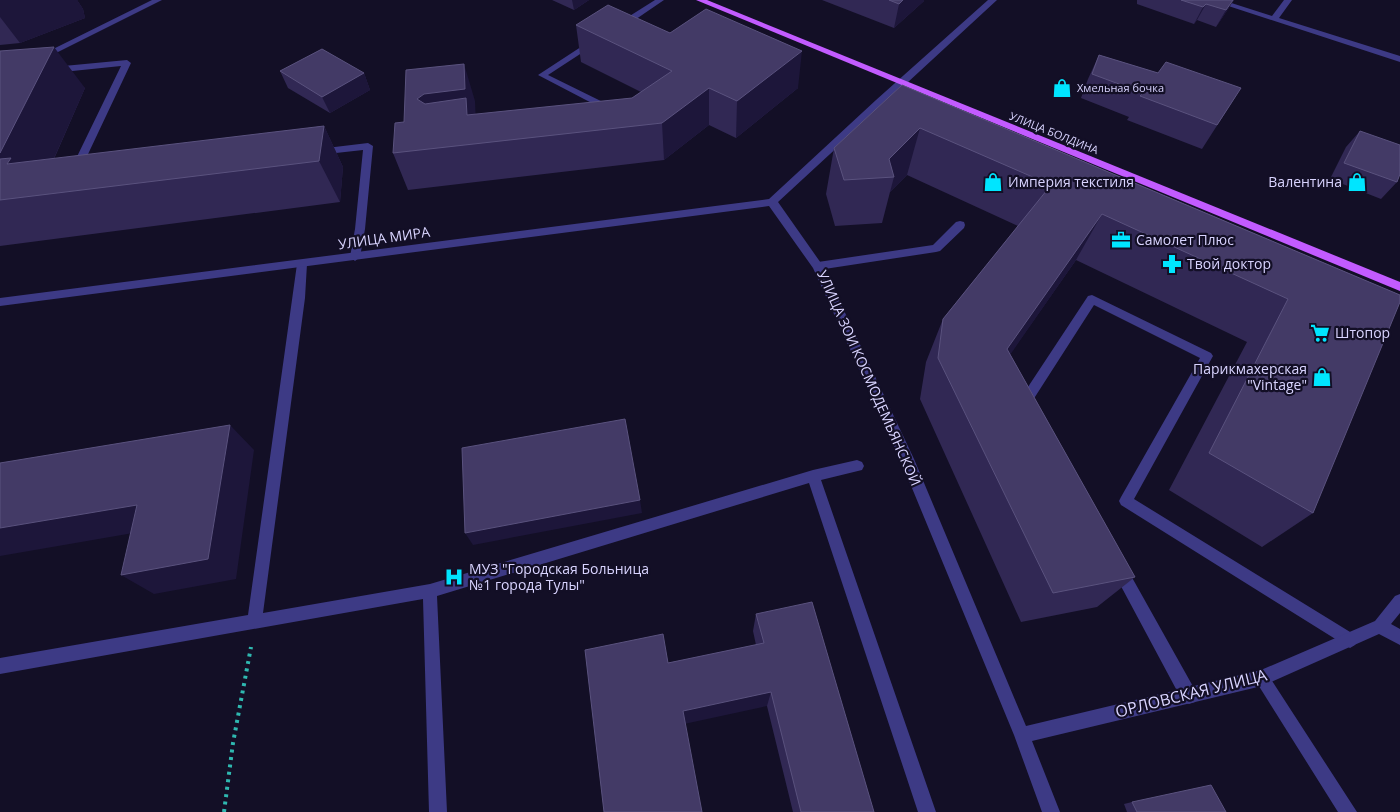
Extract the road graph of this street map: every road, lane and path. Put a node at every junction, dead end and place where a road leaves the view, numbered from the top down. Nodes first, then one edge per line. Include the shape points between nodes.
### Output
1 (158, 0) edge
2 (660, 0) edge
3 (700, 0) edge
4 (993, 0) edge
5 (1214, 0) edge
6 (1288, 0) edge
7 (1274, 19) junction
8 (614, 30) edge
9 (598, 40) edge
10 (1400, 59) edge
11 (33, 61) edge
12 (43, 70) edge
13 (900, 83) junction
14 (599, 116) edge
15 (308, 153) edge
16 (82, 180) edge
17 (772, 202) junction
18 (960, 225) dead end
19 (355, 257) junction
20 (302, 264) junction
21 (818, 266) junction
22 (1400, 287) edge
23 (0, 302) edge
24 (1036, 417) edge
25 (857, 466) dead end
26 (813, 476) junction
27 (1112, 556) edge
28 (430, 592) junction
29 (1400, 601) edge
30 (255, 620) junction
31 (1380, 626) junction
32 (1400, 637) edge
33 (1350, 640) junction
34 (0, 666) edge
35 (1262, 678) junction
36 (1189, 696) junction
37 (1022, 735) junction
38 (224, 812) edge
39 (438, 812) edge
40 (927, 812) edge
41 (1051, 812) edge
42 (1348, 812) edge

1 - 11 street
2 - 8 street
3 - 13 main road, УЛИЦА БОЛДИНА
4 - 13 street
5 - 7 street
6 - 7 street
7 - 10 street
9 - 14 street via 542,75 618,113
12 - 16 street via 127,63 76,170
13 - 17 street
13 - 22 main road, УЛИЦА БОЛДИНА
15 - 19 street via 368,146
17 - 19 street, УЛИЦА МИРА
17 - 21 street, УЛИЦА ЗОИ КОСМОДЕМЬЯНСКОЙ
18 - 21 street via 936,248
19 - 20 street, УЛИЦА МИРА
20 - 23 street, УЛИЦА МИРА
20 - 30 street
21 - 37 street, УЛИЦА ЗОИ КОСМОДЕМЬЯНСКОЙ via 907,459
24 - 33 street via 1026,400 1092,299 1207,356 1126,501
25 - 26 street
26 - 28 street
26 - 40 street
27 - 36 street
28 - 30 street
28 - 39 street
29 - 31 street, ОРЛОВСКАЯ УЛИЦА
30 - 34 street
30 - 38 path
31 - 32 street
31 - 33 street, ОРЛОВСКАЯ УЛИЦА
33 - 35 street, ОРЛОВСКАЯ УЛИЦА
35 - 36 street, ОРЛОВСКАЯ УЛИЦА
35 - 42 street
36 - 37 street, ОРЛОВСКАЯ УЛИЦА
37 - 41 street, УЛИЦА ЗОИ КОСМОДЕМЬЯНСКОЙ

